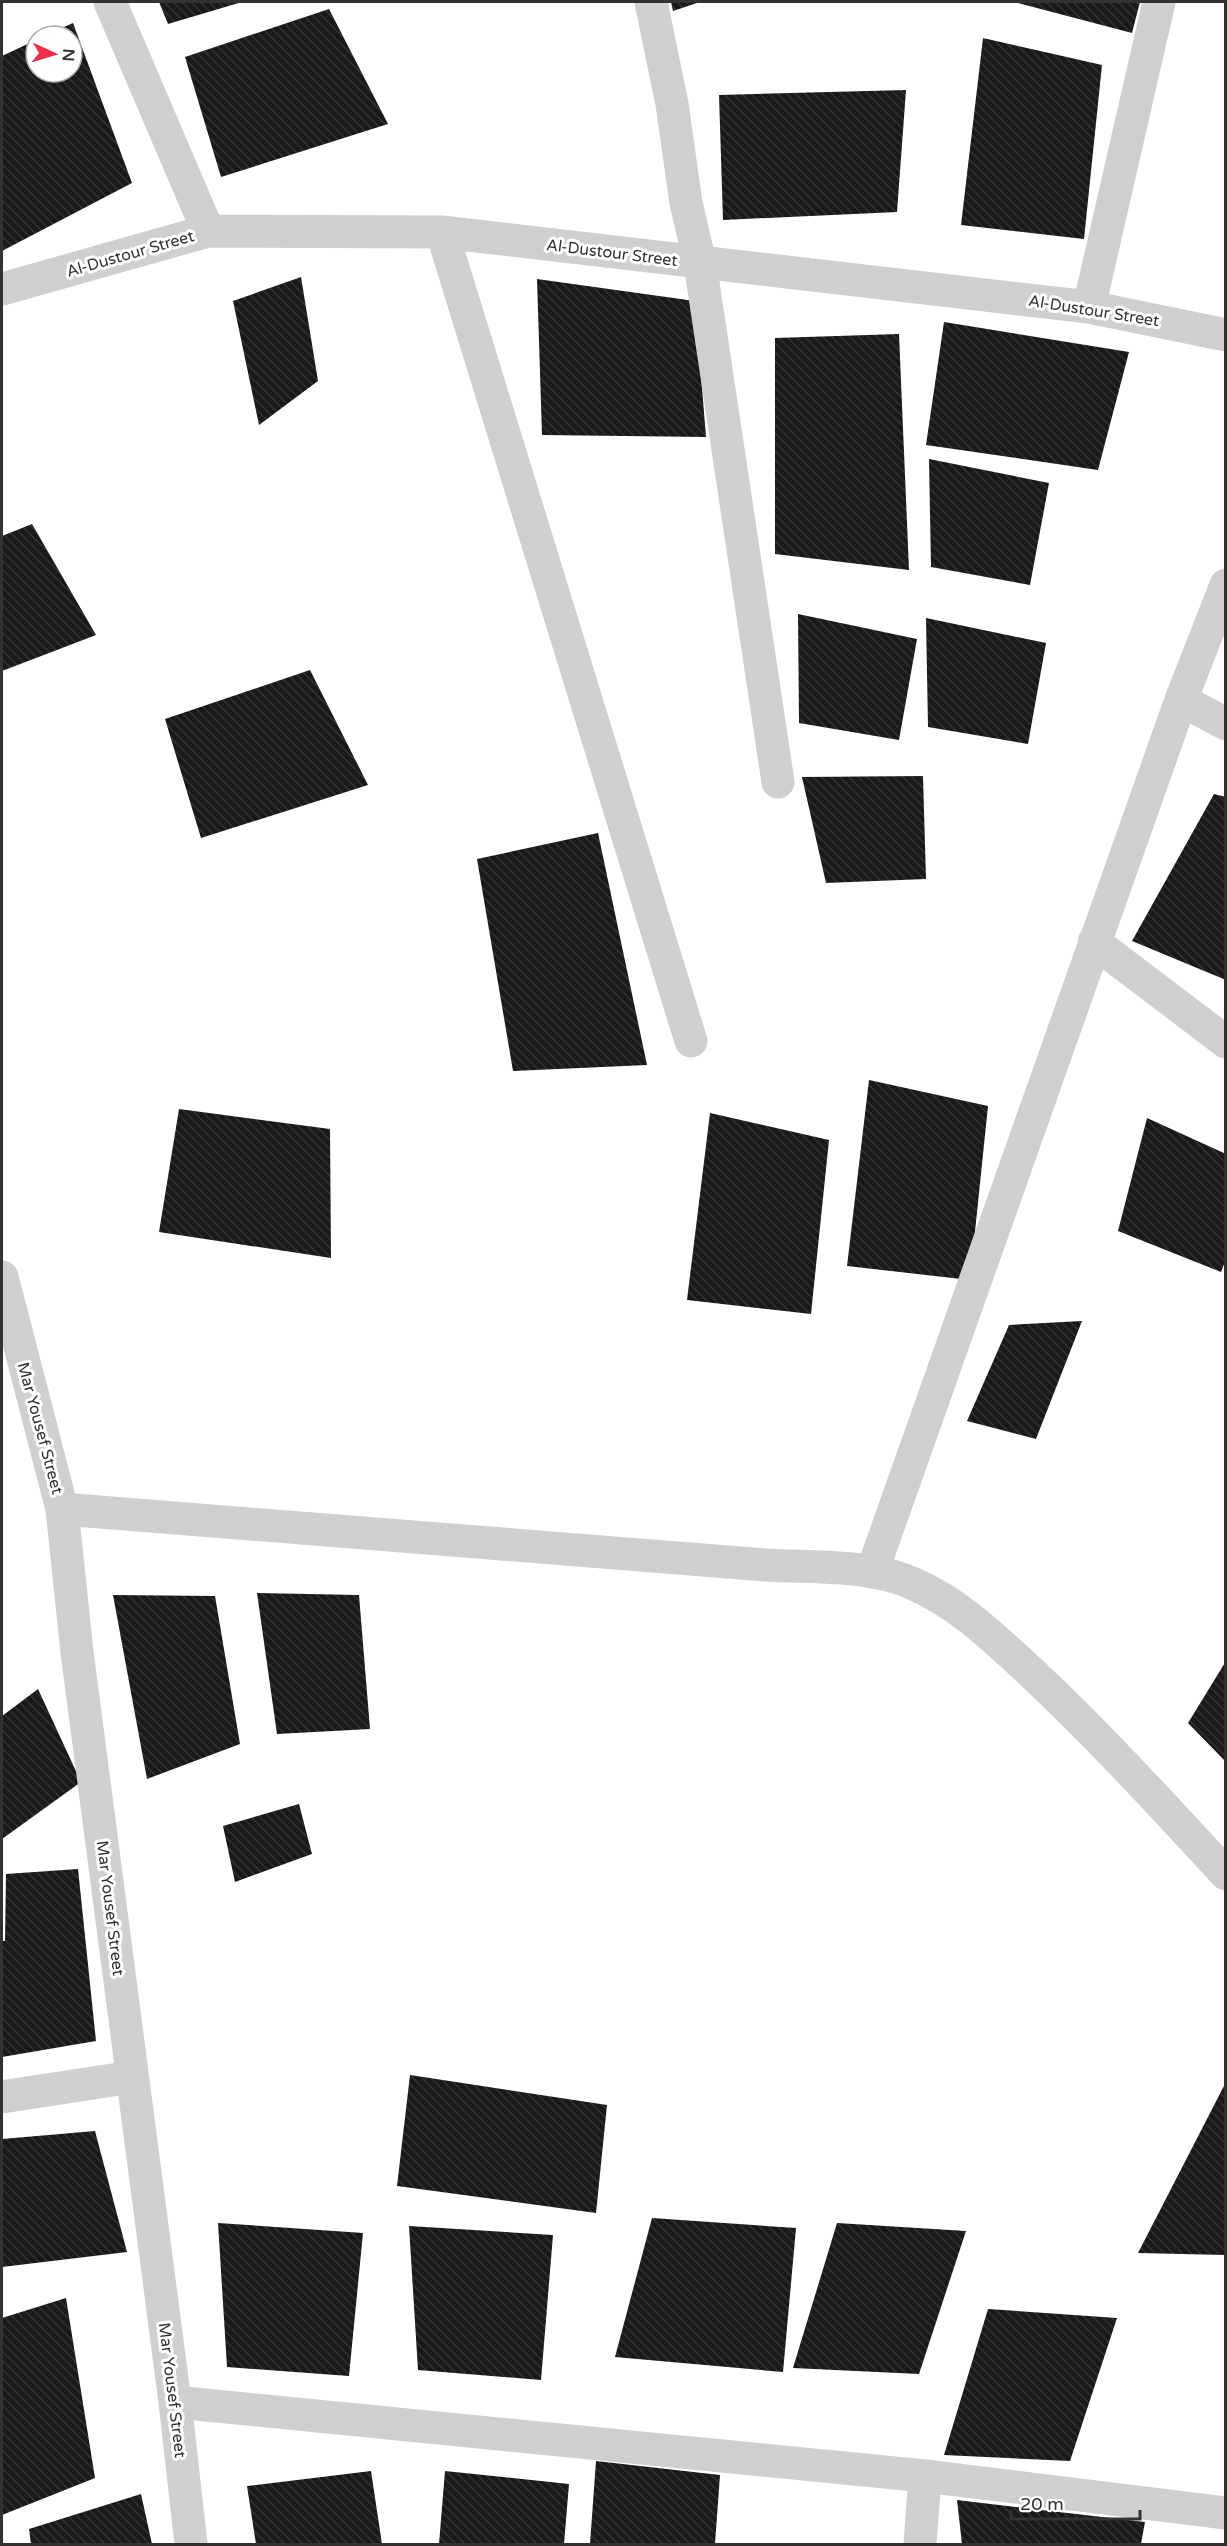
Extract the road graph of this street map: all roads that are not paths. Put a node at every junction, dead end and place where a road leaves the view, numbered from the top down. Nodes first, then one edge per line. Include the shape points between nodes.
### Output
1 (110, 2) edge
2 (651, 2) edge
3 (1159, 2) edge
4 (208, 231) junction
5 (442, 232) junction
6 (700, 262) junction
7 (2, 289) edge
8 (1089, 307) junction
9 (1226, 335) edge
10 (1226, 585) edge
11 (1181, 699) junction
12 (1226, 724) edge
13 (778, 782) dead end
14 (1094, 942) junction
15 (690, 1041) dead end
16 (1226, 1042) edge
17 (2, 1278) edge
18 (62, 1509) junction
19 (872, 1572) junction
20 (1226, 1874) edge
21 (132, 2077) junction
22 (2, 2097) edge
23 (175, 2402) junction
24 (925, 2476) junction
25 (1226, 2513) edge
26 (191, 2544) edge
27 (920, 2544) edge

1 - 4 street
2 - 6 street
3 - 8 street
4 - 5 street, Al-Dustour Street
4 - 7 street, Al-Dustour Street
5 - 6 street, Al-Dustour Street
5 - 15 street
6 - 8 street, Al-Dustour Street
6 - 13 street
8 - 9 street, Al-Dustour Street
10 - 11 street
11 - 12 street
11 - 14 street
14 - 16 street
14 - 19 street
17 - 18 street, Mar Yousef Street
18 - 19 street
18 - 21 street, Mar Yousef Street
19 - 20 street via 913,1583 960,1610 1004,1647 1115,1755
21 - 22 street
21 - 23 street, Mar Yousef Street
23 - 24 street
23 - 26 street, Mar Yousef Street
24 - 25 street
24 - 27 street

